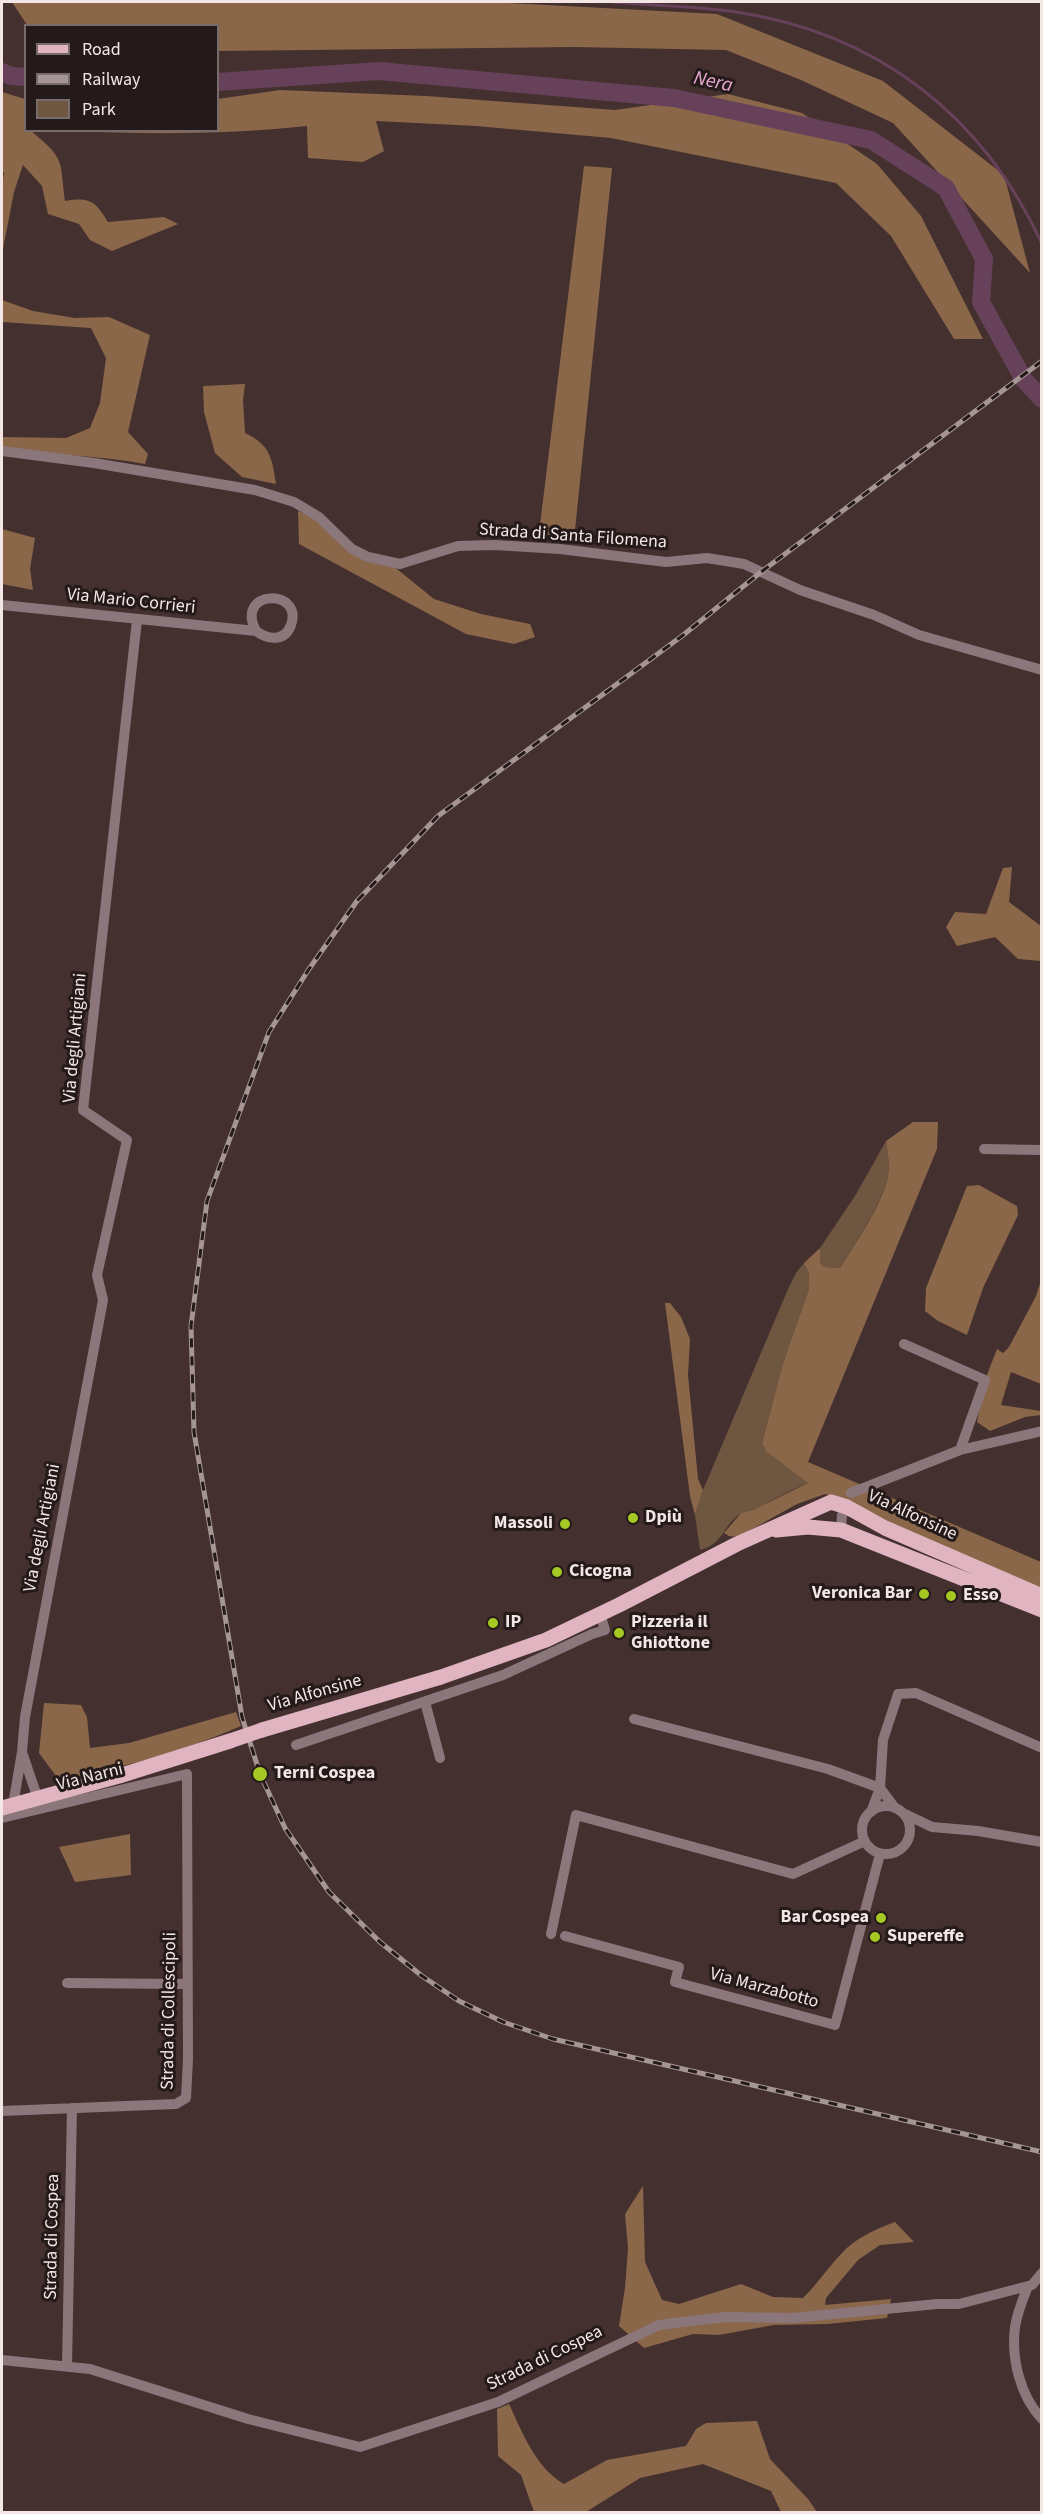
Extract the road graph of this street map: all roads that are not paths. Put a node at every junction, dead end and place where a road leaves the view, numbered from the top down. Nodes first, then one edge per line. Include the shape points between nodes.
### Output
1 (2, 451) edge
2 (2, 604) edge
3 (137, 620) junction
4 (256, 631) dead end
5 (1041, 670) edge
6 (984, 1149) dead end
7 (1041, 1150) edge
8 (904, 1344) dead end
9 (1041, 1431) edge
10 (960, 1450) junction
11 (849, 1500) junction
12 (841, 1530) junction
13 (764, 1531) junction
14 (1041, 1596) edge
15 (1041, 1610) edge
16 (600, 1614) junction
17 (425, 1702) junction
18 (634, 1719) dead end
19 (296, 1745) dead end
20 (1041, 1748) edge
21 (22, 1752) junction
22 (440, 1758) dead end
23 (187, 1774) joint
24 (880, 1788) junction
25 (38, 1799) junction
26 (7, 1807) edge
27 (900, 1811) junction
28 (871, 1812) junction
29 (2, 1818) edge
30 (932, 1827) junction
31 (910, 1835) junction
32 (865, 1841) junction
33 (1041, 1842) edge
34 (880, 1854) junction
35 (551, 1934) dead end
36 (566, 1936) dead end
37 (68, 1983) dead end
38 (188, 1984) junction
39 (72, 2108) junction
40 (2, 2111) edge
41 (1041, 2272) edge
42 (1028, 2286) junction
43 (2, 2360) edge
44 (67, 2365) junction
45 (1041, 2419) edge

1 - 5 street, Strada di Santa Filomena via 255,490 294,502 319,516 352,549 400,564 458,546 495,545 666,562 707,558 744,564 800,590 919,635
2 - 3 street, Via Mario Corrieri
3 - 4 street, Via Mario Corrieri
3 - 21 street, Via degli Artigiani via 82,1110 127,1140 97,1275 103,1300 25,1717
6 - 7 street
8 - 10 street via 985,1380
9 - 10 street
10 - 11 street
11 - 12 street
11 - 13 main road, Via Alfonsine via 831,1502
11 - 14 main road, Via Alfonsine via 885,1528
12 - 13 main road, Via Alfonsine via 808,1527
12 - 15 main road, Via Alfonsine
13 - 16 main road, Via Alfonsine
16 - 17 street via 605,1630 503,1675
16 - 25 main road, Via Alfonsine, bridge via 546,1640 441,1677
17 - 19 street
17 - 22 street
18 - 24 street via 828,1769
20 - 24 street via 916,1693 898,1694 883,1740
21 - 25 street, Via degli Artigiani
21 - 26 street, Via degli Artigiani
23 - 29 street, Via Narni
23 - 38 street, Strada di Collescipoli
24 - 27 street
24 - 28 street
25 - 26 main road, Via Narni
27 - 28 street via 885,1806
27 - 30 street
27 - 31 street via 909,1821
28 - 32 street via 862,1826
30 - 31 street
30 - 33 street
31 - 34 street via 903,1848
32 - 34 street
32 - 35 street via 793,1874 576,1815
34 - 36 street, Via Marzabotto via 835,2025 675,1982 679,1967
37 - 38 street, Strada di Collescipoli
38 - 39 street, Strada di Collescipoli via 186,2098 176,2104
39 - 40 street, Strada di Collescipoli
39 - 44 street, Strada di Cospea
41 - 42 street via 1039,2279
42 - 44 street, Strada di Cospea via 959,2304 793,2318 725,2317 659,2325 498,2402 360,2447
42 - 45 street via 1015,2325 1014,2353 1027,2398
43 - 44 street, Strada di Cospea

